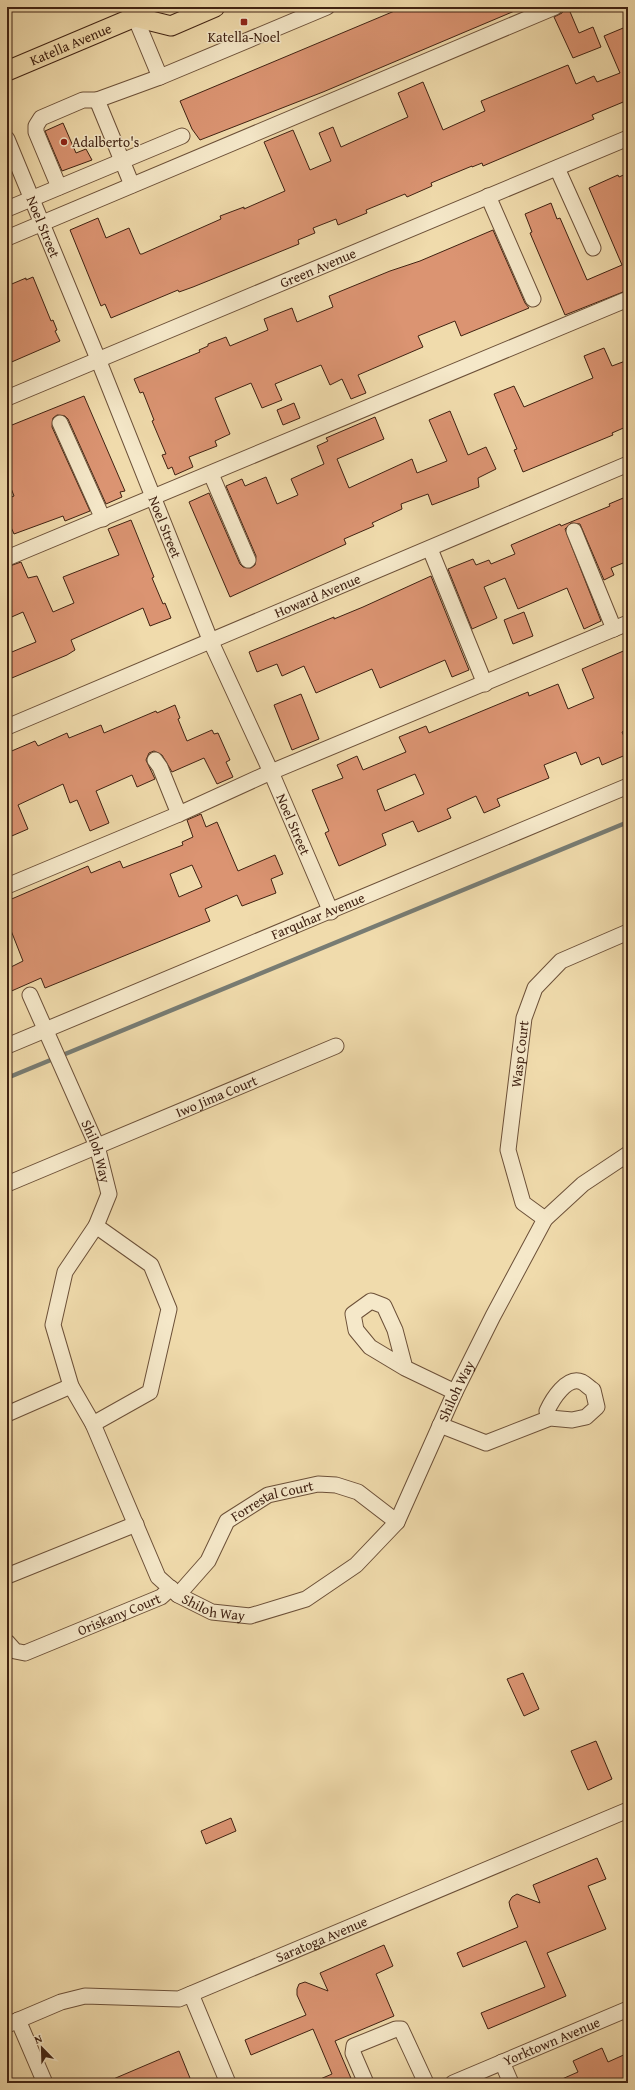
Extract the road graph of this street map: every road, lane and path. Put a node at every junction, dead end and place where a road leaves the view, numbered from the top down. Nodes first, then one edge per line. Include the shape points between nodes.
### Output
1 (215, 7) edge
2 (327, 7) edge
3 (555, 7) edge
4 (139, 12) edge
5 (7, 71) edge
6 (160, 77) junction
7 (97, 100) junction
8 (182, 136) dead end
9 (628, 138) edge
10 (7, 139) edge
11 (122, 160) junction
12 (557, 168) junction
13 (132, 185) junction
14 (59, 187) junction
15 (488, 196) junction
16 (32, 198) junction
17 (7, 209) edge
18 (42, 223) junction
19 (7, 238) edge
20 (592, 248) dead end
21 (532, 299) dead end
22 (628, 299) edge
23 (98, 359) junction
24 (7, 398) edge
25 (60, 423) dead end
26 (628, 464) edge
27 (211, 474) junction
28 (153, 498) junction
29 (102, 519) junction
30 (574, 531) dead end
31 (430, 549) junction
32 (7, 558) edge
33 (248, 560) dead end
34 (628, 623) edge
35 (614, 629) junction
36 (211, 642) junction
37 (485, 684) junction
38 (7, 727) edge
39 (155, 760) dead end
40 (271, 772) junction
41 (628, 786) edge
42 (179, 814) junction
43 (7, 886) edge
44 (331, 912) junction
45 (628, 932) edge
46 (30, 995) dead end
47 (46, 1030) junction
48 (7, 1046) edge
49 (336, 1046) dead end
50 (97, 1146) junction
51 (628, 1154) edge
52 (7, 1184) edge
53 (546, 1220) junction
54 (96, 1226) junction
55 (405, 1368) dead end
56 (71, 1386) junction
57 (455, 1392) junction
58 (7, 1414) edge
59 (550, 1418) dead end
60 (92, 1424) junction
61 (440, 1425) junction
62 (397, 1522) junction
63 (136, 1524) junction
64 (7, 1576) edge
65 (174, 1592) junction
66 (7, 1642) edge
67 (628, 1810) edge
68 (191, 1994) junction
69 (628, 2009) edge
70 (13, 2023) edge
71 (502, 2062) junction
72 (45, 2083) edge
73 (228, 2083) edge
74 (366, 2083) edge
75 (426, 2083) edge
76 (453, 2083) edge
77 (511, 2083) edge

1 - 4 main road via 170,26
2 - 6 street
3 - 13 street
4 - 5 main road, Katella Avenue
4 - 6 street
6 - 7 street
7 - 11 street
7 - 14 street via 83,100 37,121 36,132
8 - 11 street
9 - 12 street, Green Avenue
10 - 16 street, Noel Street
11 - 13 street
11 - 14 street
12 - 15 street, Green Avenue
12 - 20 street
13 - 18 street
14 - 16 street
15 - 21 street
15 - 23 street, Green Avenue
16 - 17 street
16 - 18 street, Noel Street
18 - 19 street
18 - 23 street, Noel Street
22 - 27 street
23 - 24 street, Green Avenue
23 - 28 street, Noel Street
25 - 29 street
26 - 31 street, Howard Avenue
27 - 28 street
27 - 33 street
28 - 29 street
28 - 36 street, Noel Street
29 - 32 street
30 - 35 street
31 - 36 street, Howard Avenue
31 - 37 street
34 - 35 street
35 - 37 street
36 - 38 street, Howard Avenue
36 - 40 street, Noel Street
37 - 40 street
39 - 42 street
40 - 42 street
40 - 44 street, Noel Street
41 - 44 street, Farquhar Avenue
42 - 43 street
44 - 47 street, Farquhar Avenue
45 - 53 street, Wasp Court via 562,961 535,988 524,1018 508,1150 522,1203
46 - 47 street, Shiloh Way
47 - 48 street, Farquhar Avenue
47 - 50 street, Shiloh Way
49 - 50 street, Iwo Jima Court
50 - 52 street, Iwo Jima Court
50 - 54 street, Shiloh Way via 109,1194
51 - 53 street, Shiloh Way via 583,1184
53 - 57 street, Shiloh Way
54 - 56 street, Shiloh Way via 65,1272 53,1325
54 - 60 street via 151,1265 169,1309 150,1392
55 - 57 street
56 - 58 street
56 - 60 street, Shiloh Way
57 - 61 street, Shiloh Way
59 - 61 street via 486,1443
60 - 63 street, Shiloh Way
61 - 62 street, Shiloh Way
62 - 65 street, Shiloh Way via 356,1565 306,1599 250,1616 212,1612
62 - 65 street, Forrestal Court via 358,1492 336,1485 318,1484 268,1495 227,1521 208,1561
63 - 64 street
63 - 65 street, Shiloh Way via 158,1577
65 - 66 street, Oriskany Court via 25,1653 14,1651
67 - 68 street, Saratoga Avenue
68 - 70 street, Saratoga Avenue via 180,1999 165,2000 85,1996 61,2002
68 - 73 street
69 - 71 street, Yorktown Avenue
70 - 72 street
71 - 76 street, Yorktown Avenue
71 - 77 street
74 - 75 street via 353,2053 354,2046 396,2029 401,2029 406,2037

